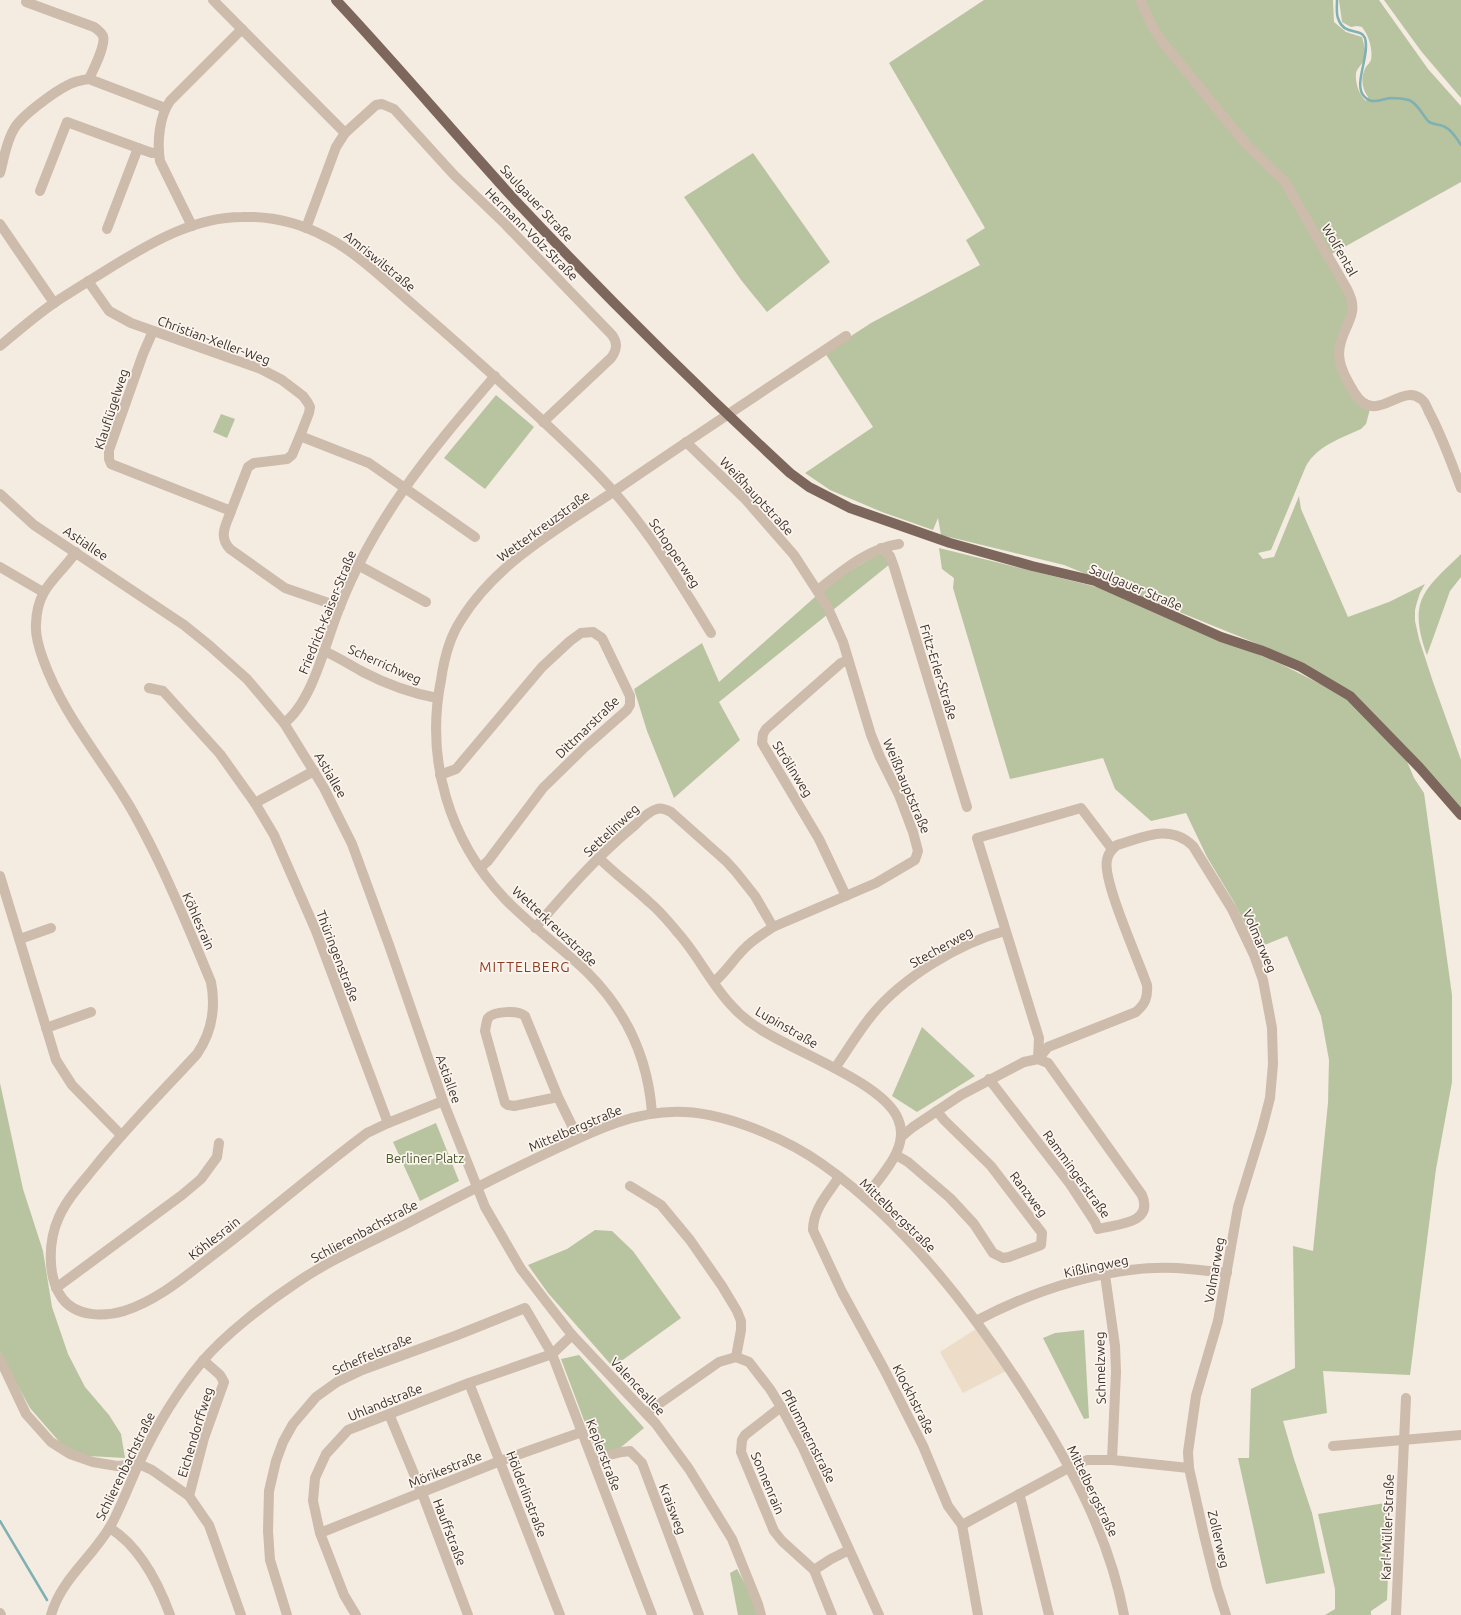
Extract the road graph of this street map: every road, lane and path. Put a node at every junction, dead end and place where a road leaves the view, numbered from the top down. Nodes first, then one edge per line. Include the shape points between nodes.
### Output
1 (213, 0) edge
2 (336, 0) edge
3 (1140, 0) edge
4 (26, 2) dead end
5 (242, 29) junction
6 (89, 79) junction
7 (165, 108) junction
8 (345, 133) junction
9 (138, 148) junction
10 (159, 152) junction
11 (0, 173) edge
12 (40, 192) dead end
13 (0, 224) edge
14 (192, 226) junction
15 (306, 228) junction
16 (107, 229) dead end
17 (88, 281) junction
18 (54, 303) junction
19 (153, 331) junction
20 (846, 336) dead end
21 (0, 346) edge
22 (495, 376) junction
23 (728, 415) junction
24 (543, 422) junction
25 (300, 436) junction
26 (686, 442) junction
27 (405, 487) junction
28 (1461, 488) edge
29 (614, 491) junction
30 (0, 494) edge
31 (231, 511) junction
32 (475, 537) dead end
33 (899, 544) dead end
34 (881, 548) junction
35 (76, 552) junction
36 (358, 565) junction
37 (0, 567) edge
38 (818, 590) junction
39 (43, 592) junction
40 (426, 602) dead end
41 (340, 607) junction
42 (711, 633) dead end
43 (324, 651) junction
44 (848, 660) junction
45 (149, 688) dead end
46 (437, 698) junction
47 (284, 723) junction
48 (314, 771) junction
49 (440, 775) junction
50 (255, 803) junction
51 (967, 807) dead end
52 (1461, 815) edge
53 (1112, 849) junction
54 (599, 858) junction
55 (480, 868) junction
56 (0, 876) edge
57 (846, 896) junction
58 (773, 927) junction
59 (51, 928) dead end
60 (535, 928) junction
61 (1005, 931) junction
62 (20, 939) junction
63 (714, 982) junction
64 (91, 1012) dead end
65 (46, 1028) junction
66 (1038, 1059) junction
67 (835, 1068) junction
68 (989, 1079) junction
69 (558, 1097) junction
70 (443, 1101) junction
71 (937, 1111) junction
72 (652, 1114) junction
73 (388, 1123) junction
74 (120, 1135) junction
75 (901, 1137) junction
76 (578, 1138) junction
77 (219, 1143) dead end
78 (896, 1155) junction
79 (839, 1177) junction
80 (630, 1186) dead end
81 (476, 1187) junction
82 (864, 1198) junction
83 (1227, 1273) junction
84 (1105, 1275) junction
85 (56, 1288) junction
86 (525, 1308) joint
87 (976, 1321) junction
88 (572, 1334) junction
89 (552, 1354) junction
90 (736, 1357) junction
91 (0, 1359) edge
92 (203, 1360) junction
93 (469, 1383) junction
94 (1406, 1398) dead end
95 (781, 1407) junction
96 (646, 1413) junction
97 (389, 1414) junction
98 (582, 1432) junction
99 (1461, 1435) edge
100 (1404, 1439) junction
101 (1333, 1446) dead end
102 (593, 1459) junction
103 (1112, 1460) junction
104 (500, 1461) junction
105 (139, 1464) junction
106 (1070, 1466) junction
107 (1189, 1468) junction
108 (422, 1493) junction
109 (1019, 1494) junction
110 (189, 1496) junction
111 (962, 1525) junction
112 (110, 1528) junction
113 (320, 1532) junction
114 (849, 1550) junction
115 (814, 1570) junction
116 (50, 1615) edge
117 (170, 1615) edge
118 (241, 1615) edge
119 (287, 1615) edge
120 (356, 1615) edge
121 (468, 1615) edge
122 (560, 1615) edge
123 (652, 1615) edge
124 (699, 1615) edge
125 (761, 1615) edge
126 (832, 1615) edge
127 (879, 1615) edge
128 (978, 1615) edge
129 (1049, 1615) edge
130 (1124, 1615) edge
131 (1226, 1615) edge
132 (1396, 1615) edge

1 - 5 street
2 - 23 main road, Saulgauer Straße via 515,200
3 - 28 street, Wolfental via 1164,44 1246,144 1285,182 1347,289 1352,299 1352,311 1339,347 1340,359 1342,370 1360,402 1372,406 1401,397 1414,396 1422,399 1437,427
4 - 6 street via 100,31 103,44
5 - 7 street
5 - 8 street
6 - 7 street
6 - 11 street via 69,84 49,97 14,128
7 - 10 street
8 - 15 street, Hermann-Volz-Straße via 336,147
8 - 24 street, Hermann-Volz-Straße via 376,105 382,104 394,109 454,175 505,224 616,340 617,347 611,358
9 - 10 street via 152,153
9 - 12 street via 67,122
9 - 16 street
10 - 14 street via 165,172
13 - 18 street
14 - 15 street, Amriswilstraße via 239,216 264,217
14 - 17 street, Amriswilstraße via 136,252
15 - 22 street, Amriswilstraße via 347,250
17 - 18 street, Amriswilstraße
17 - 19 street, Christian-Xeller-Weg via 109,311
18 - 21 street, Amriswilstraße
19 - 25 street, Christian-Xeller-Weg via 261,369 282,380 303,396 310,407
19 - 31 street, Klauflügelweg via 109,450 111,464
20 - 23 street
22 - 24 street, Amriswilstraße
22 - 27 street, Friedrich-Kaiser-Straße via 440,439
23 - 26 street, Wetterkreuzstraße
23 - 52 main road, Saulgauer Straße via 790,474 850,508 950,543 1095,581 1221,637 1301,667 1350,696 1420,768
24 - 29 street, Amriswilstraße
25 - 27 street via 369,463
25 - 31 street via 292,455 287,459 254,462 248,467
26 - 29 street, Wetterkreuzstraße
26 - 38 street, Weißhauptstraße via 746,500 794,555
27 - 32 street
27 - 36 street, Friedrich-Kaiser-Straße via 380,524
29 - 42 street, Schopperweg via 661,555
29 - 46 street, Wetterkreuzstraße via 526,552 480,594 451,638
30 - 35 street, Astiallee via 34,524
31 - 41 street via 223,538 230,549 285,588
33 - 34 street
34 - 38 street via 846,568
34 - 51 street, Fritz-Erler-Straße via 890,556 894,566
35 - 39 street, Köhlesrain
35 - 47 street, Astiallee via 184,625 210,646 247,679
36 - 40 street
36 - 41 street, Friedrich-Kaiser-Straße
37 - 39 street
38 - 44 street, Weißhauptstraße via 836,622
39 - 74 street, Köhlesrain via 37,610 36,636 49,676 87,743 124,797 154,852 212,982 214,993 212,1018 205,1041 197,1054
41 - 43 street, Friedrich-Kaiser-Straße
43 - 46 street, Scherrichweg via 401,688
43 - 47 street, Friedrich-Kaiser-Straße via 302,704
44 - 57 street, Weißhauptstraße via 871,735 908,818 918,850 915,860 876,883
44 - 57 street, Strölinweg via 841,663 766,729 762,743 819,839
45 - 50 street, Thüringenstraße via 163,691 220,754
46 - 49 street, Wetterkreuzstraße via 436,743
47 - 48 street, Astiallee
48 - 50 street
48 - 70 street, Astiallee via 352,844
49 - 55 street, Wetterkreuzstraße via 460,833
49 - 55 street, Dittmarstraße via 456,769 542,667 570,641 587,632 593,632 602,638 630,696 630,705 543,788
50 - 73 street, Thüringenstraße via 274,835 316,931
53 - 61 street via 1081,808 977,838
53 - 66 street via 1107,860 1107,873 1147,986 1146,1000 1136,1012 1048,1047
53 - 83 street, Volmarweg via 1117,845 1164,832 1187,839 1232,909 1263,980 1272,1028 1272,1081 1262,1129 1238,1207
54 - 58 street, Settelinweg via 650,812 663,808 671,812 726,861 755,896
54 - 60 street, Settelinweg
54 - 63 street, Lupinstraße via 664,917 690,947
55 - 60 street, Wetterkreuzstraße via 504,898
56 - 62 street
57 - 58 street, Weißhauptstraße
58 - 63 street, Weißhauptstraße via 752,941
59 - 62 street
60 - 72 street, Wetterkreuzstraße via 587,972 624,1019 644,1062 649,1080
61 - 66 street via 1039,1038
61 - 67 street, Stecherweg via 965,947 912,977 872,1014
62 - 65 street
63 - 67 street, Lupinstraße via 732,1006 760,1029
64 - 65 street
65 - 74 street via 56,1060 68,1080
66 - 68 street via 1024,1062
66 - 68 street, Rammingerstraße via 1048,1063 1142,1195 1146,1203 1140,1217 1098,1229 1070,1184
67 - 75 street, Lupinstraße via 877,1095 893,1109 901,1126
68 - 71 street
69 - 69 street via 525,1016 514,1012 493,1015 488,1019 485,1031 504,1103 514,1106
69 - 76 street
70 - 73 street, Köhlesrain
70 - 81 street, Astiallee
71 - 75 street
71 - 78 street, Ranzweg via 1012,1191 1042,1233 1041,1245 1003,1258 993,1253 974,1224 950,1198
72 - 76 street, Mittelbergstraße via 614,1124
72 - 79 street, Mittelbergstraße via 685,1112 708,1115 749,1127 809,1156
73 - 85 street, Köhlesrain via 355,1142 186,1277 137,1306 110,1315 84,1313 63,1300
74 - 85 street, Köhlesrain via 74,1192 58,1219 51,1254
75 - 78 street, Lupinstraße
76 - 81 street, Mittelbergstraße
77 - 85 street via 217,1157 201,1179 182,1196
78 - 82 street, Lupinstraße
79 - 82 street, Mittelbergstraße
79 - 111 street, Klockhstraße via 817,1209 813,1230 842,1292 923,1446 948,1506
80 - 90 street via 662,1204 722,1286 740,1321
81 - 88 street, Valenceallee via 517,1262
81 - 92 street, Schlierenbachstraße via 344,1254 297,1282 232,1333
82 - 87 street, Mittelbergstraße via 922,1256
83 - 84 street, Kißlingweg via 1175,1268
83 - 107 street, Volmarweg via 1218,1321 1196,1396 1188,1452
84 - 87 street, Kißlingweg via 1031,1296
84 - 103 street, Schmelzweg via 1116,1372
86 - 89 street, Keplerstraße
86 - 119 street, Scheffelstraße via 362,1370 337,1382 316,1397 293,1424 276,1460 269,1491 270,1560
87 - 106 street, Mittelbergstraße via 1008,1366
88 - 89 street, Uhlandstraße
88 - 96 street, Valenceallee
89 - 93 street, Uhlandstraße
89 - 98 street, Keplerstraße
90 - 95 street, Pflummernstraße via 749,1362
90 - 96 street via 719,1362
91 - 105 street via 26,1414 50,1442 70,1454 93,1462 117,1466
92 - 105 street, Schlierenbachstraße via 166,1412
92 - 110 street, Eichendorffweg via 220,1374 224,1382 204,1438
93 - 97 street, Uhlandstraße
93 - 104 street, Hölderlinstraße
94 - 100 street, Karl-Müller-Straße
95 - 114 street, Pflummernstraße via 803,1448
95 - 115 street, Sonnenrain via 745,1435 741,1452 774,1531
96 - 125 street, Valenceallee via 689,1469 732,1539
97 - 108 street, Hauffstraße
97 - 113 street, Uhlandstraße via 348,1430 326,1454 315,1478 313,1501
98 - 102 street, Keplerstraße
98 - 104 street, Mörikestraße
99 - 100 street
100 - 101 street
100 - 132 street, Karl-Müller-Straße
102 - 123 street, Keplerstraße
102 - 124 street, Kraisweg via 630,1451 642,1463
103 - 106 street via 1087,1460
103 - 107 street
104 - 108 street, Mörikestraße
104 - 122 street, Hölderlinstraße
105 - 110 street, Eichendorffweg
105 - 112 street, Schlierenbachstraße
106 - 109 street
106 - 130 street, Mittelbergstraße via 1112,1565
107 - 131 street, Zollerweg
108 - 113 street, Mörikestraße
108 - 121 street, Hauffstraße
109 - 111 street
109 - 129 street
110 - 118 street, Eichendorffweg via 209,1525
111 - 128 street
112 - 116 street, Schlierenbachstraße via 65,1584
112 - 117 street via 132,1546 153,1577
113 - 120 street, Uhlandstraße via 344,1595
114 - 115 street
114 - 127 street, Pflummernstraße
115 - 126 street, Sonnenrain

